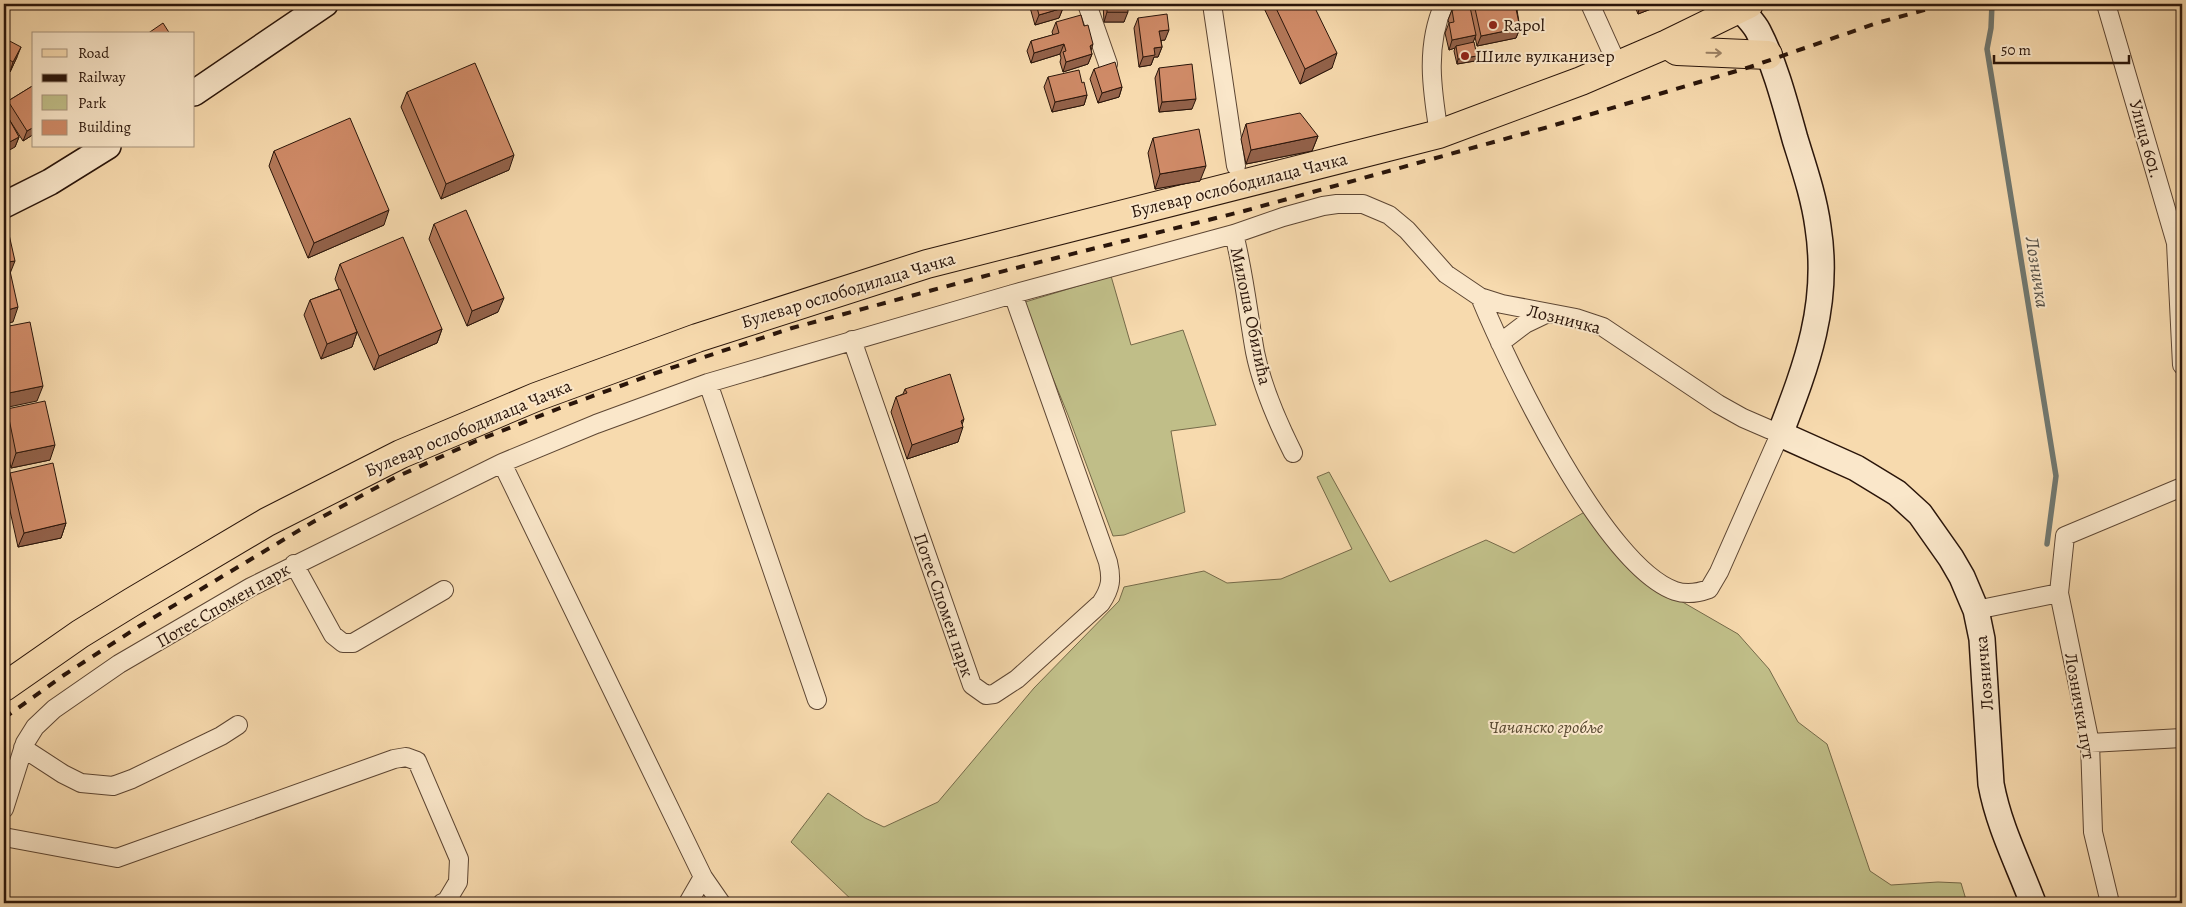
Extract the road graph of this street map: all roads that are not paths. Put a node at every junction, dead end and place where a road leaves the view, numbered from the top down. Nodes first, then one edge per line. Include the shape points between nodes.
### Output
1 (325, 4) edge
2 (1087, 4) edge
3 (1212, 4) edge
4 (1444, 4) edge
5 (1590, 4) edge
6 (2106, 4) edge
7 (1746, 5) edge
8 (1667, 44) junction
9 (1768, 54) junction
10 (1108, 64) edge
11 (1618, 66) junction
12 (195, 92) edge
13 (1439, 134) junction
14 (105, 148) edge
15 (1236, 166) dead end
16 (4, 205) edge
17 (1234, 234) junction
18 (1013, 294) junction
19 (1480, 297) junction
20 (1548, 313) junction
21 (852, 340) junction
22 (1500, 343) junction
23 (2182, 365) edge
24 (708, 383) junction
25 (1780, 434) junction
26 (1293, 453) dead end
27 (502, 463) junction
28 (2182, 487) edge
29 (294, 564) junction
30 (444, 590) dead end
31 (2059, 593) junction
32 (1976, 610) junction
33 (4, 687) edge
34 (816, 700) dead end
35 (238, 725) dead end
36 (2182, 738) edge
37 (2090, 743) junction
38 (23, 748) junction
39 (4, 809) edge
40 (4, 837) edge
41 (702, 876) junction
42 (442, 903) edge
43 (688, 903) edge
44 (721, 903) edge
45 (2032, 903) edge
46 (2110, 903) edge

1 - 12 street
2 - 10 street
3 - 15 street
4 - 13 street via 1438,19 1431,63
5 - 11 street
6 - 23 street, Улица 601. via 2176,243
7 - 8 main road, Булевар ослободилаца Чачка
7 - 9 street, Булевар ослободилаца Чачка
8 -> 9 main road via 1677,51
8 - 11 main road, Булевар ослободилаца Чачка
9 - 25 street, Булевар ослободилаца Чачка via 1813,200 1820,248 1817,326
11 - 13 main road, Булевар ослободилаца Чачка
13 - 33 main road, Булевар ослободилаца Чачка via 927,264 697,338 536,396 393,458 268,522 117,611
14 - 16 street via 50,182
17 - 18 street, Потес Спомен парк
17 - 19 street, Лозничка via 1324,206 1363,204 1396,220 1446,274
17 - 26 street, Милоша Обилића via 1265,387
18 - 21 street, Потес Спомен парк
18 - 21 street, Потес Спомен парк via 1111,577 1110,590 1101,603 1016,679 994,694 986,695 972,685
19 - 20 street, Лозничка
19 - 22 street
20 - 22 street via 1525,324
20 - 25 street, Лозничка via 1603,326 1718,404
21 - 24 street, Потес Спомен парк
22 - 25 street via 1565,464 1617,544 1642,570 1684,594 1708,589 1715,580
24 - 27 street, Потес Спомен парк
24 - 34 street
25 - 32 street, Лозничка via 1856,468 1906,501 1932,529 1952,558
27 - 29 street, Потес Спомен парк
27 - 41 street
28 - 31 street via 2065,536
29 - 30 street via 333,635 343,642 353,643
29 - 38 street, Потес Спомен парк via 111,670 54,708 35,727
31 - 32 street
31 - 37 street, Лознички пут
32 - 45 street, Лозничка via 1982,639 1991,784 2006,838
35 - 38 street via 113,786 81,783
36 - 37 street
37 - 46 street, Лознички пут via 2093,832
38 - 39 street, Потес Спомен парк
40 - 42 street via 117,858 406,757 417,760 459,859 458,882 446,902
41 - 43 street
41 - 44 street

